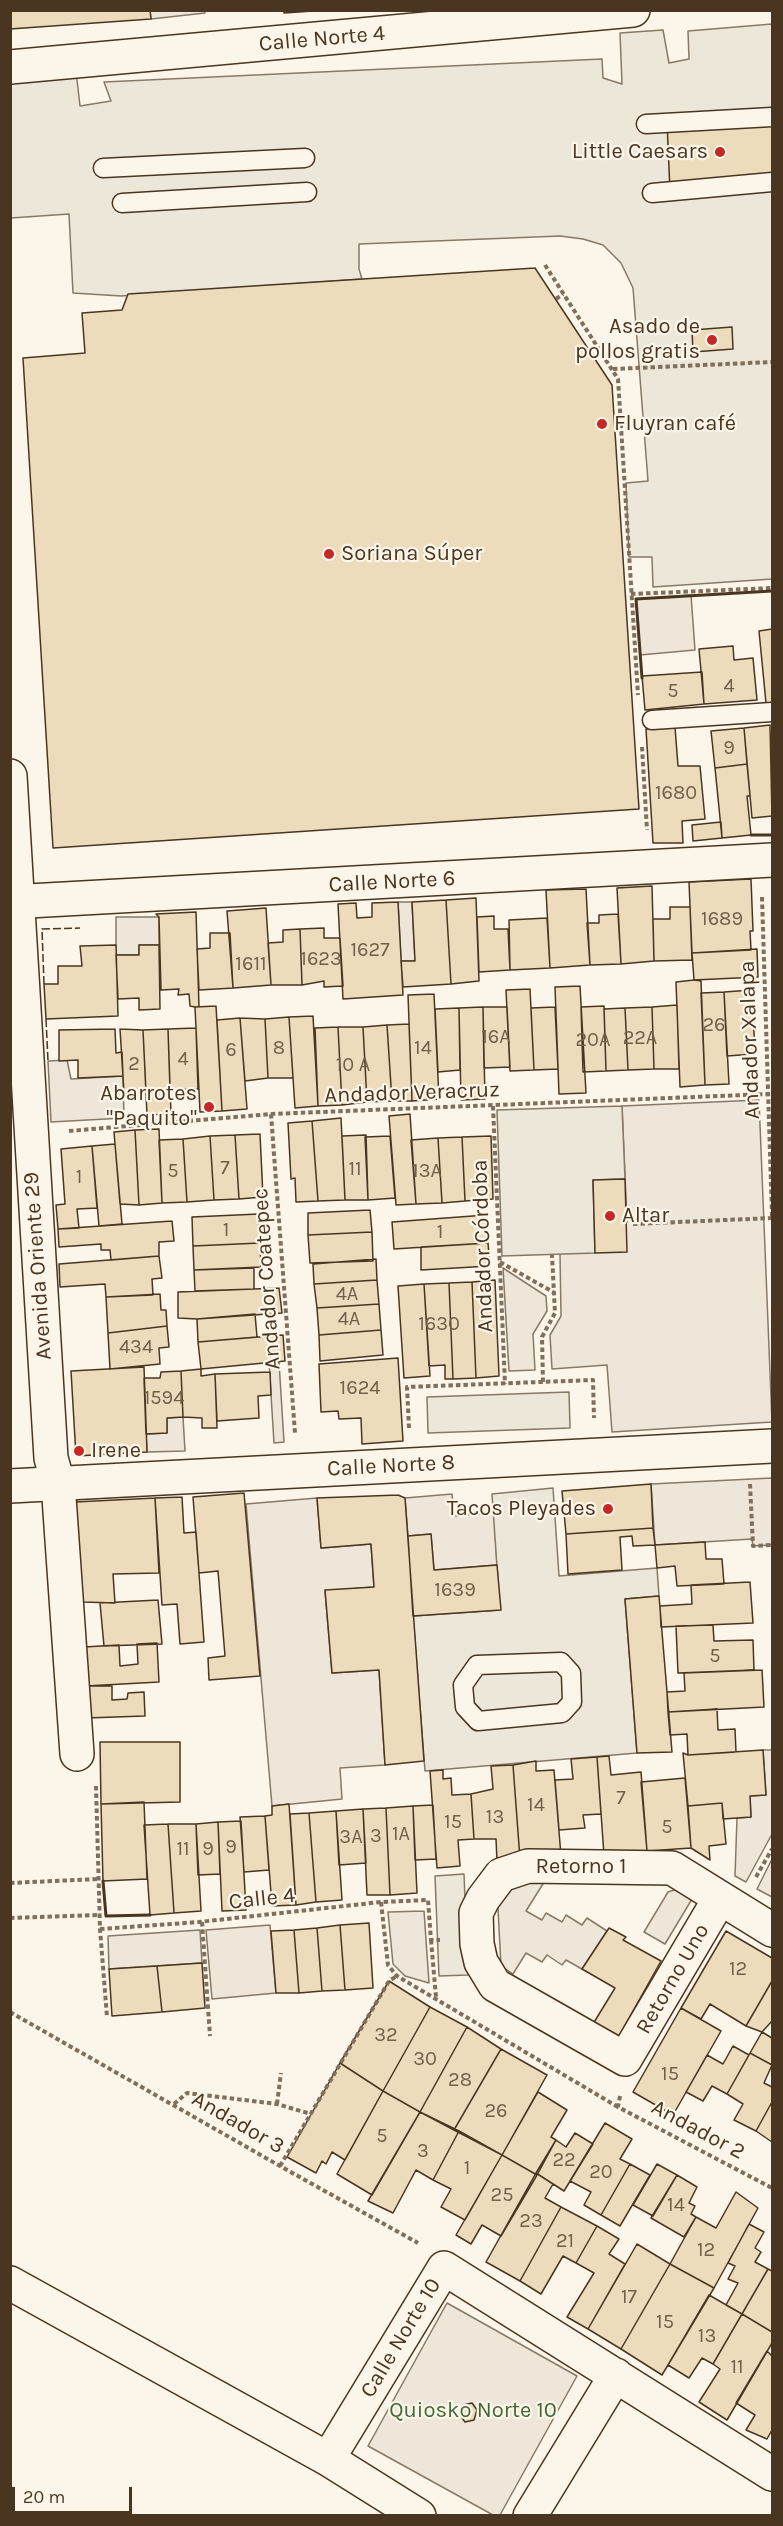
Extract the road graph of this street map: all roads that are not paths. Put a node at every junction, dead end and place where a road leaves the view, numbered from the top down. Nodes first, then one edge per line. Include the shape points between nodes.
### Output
1 (633, 10) edge
2 (10, 67) edge
3 (772, 117) edge
4 (646, 124) dead end
5 (305, 158) dead end
6 (103, 168) dead end
7 (772, 182) edge
8 (307, 192) dead end
9 (652, 193) dead end
10 (122, 203) dead end
11 (772, 712) edge
12 (652, 720) dead end
13 (10, 776) edge
14 (766, 860) edge
15 (14, 902) edge
16 (772, 1446) edge
17 (58, 1483) junction
18 (10, 1486) edge
19 (561, 1662) joint
20 (77, 1754) road end
21 (720, 1898) junction
22 (772, 1930) edge
23 (626, 2059) joint
24 (10, 2283) edge
25 (616, 2375) junction
26 (328, 2459) junction
27 (772, 2474) edge
28 (419, 2516) edge
29 (530, 2516) edge

1 - 2 street, Calle Norte 4
3 - 4 lane
5 - 6 lane
7 - 9 lane
8 - 10 lane
11 - 12 lane
13 - 15 street, Avenida Oriente 29
14 - 15 street, Calle Norte 6
15 - 17 street, Avenida Oriente 29 via 51,1458
16 - 17 street, Calle Norte 8
17 - 18 street, Calle Norte 8
17 - 20 street, Avenida Oriente 29
19 - 19 lane via 571,1673 572,1702 562,1713 478,1721 465,1707 463,1684 477,1665
21 - 22 street, Retorno 1
21 - 23 street, Retorno Uno
21 - 23 street, Retorno 1 via 672,1868 528,1866 501,1875 483,1899 476,1913 477,1944 481,1962 495,1985
24 - 26 street
25 - 26 street, Calle Norte 10 via 444,2268
25 - 27 street, Calle Norte 10
25 - 29 street
26 - 28 street

